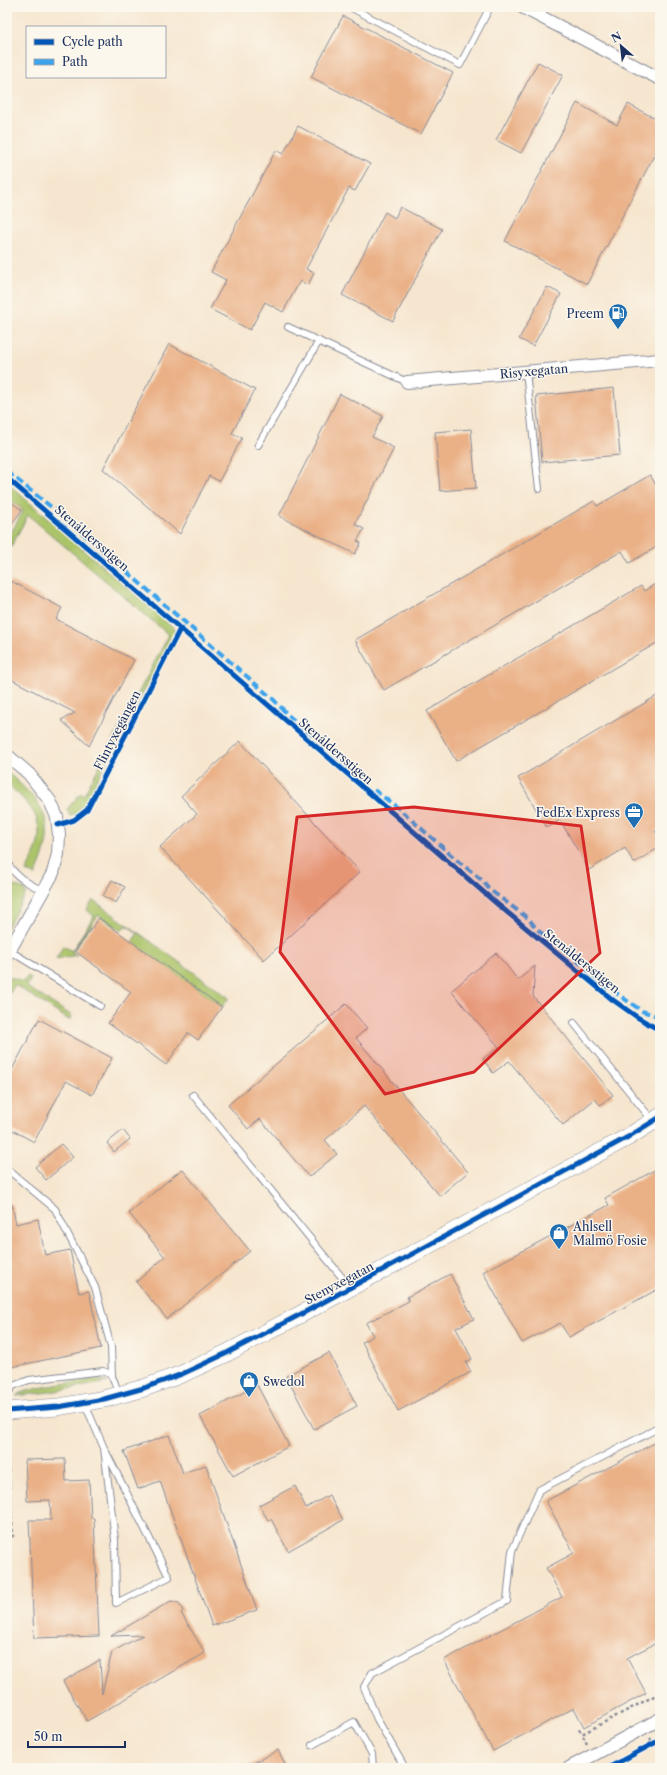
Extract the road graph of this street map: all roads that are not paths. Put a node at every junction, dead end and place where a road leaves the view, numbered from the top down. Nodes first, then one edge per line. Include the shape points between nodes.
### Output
1 (350, 7) edge
2 (490, 7) edge
3 (522, 7) edge
4 (541, 12) edge
5 (660, 79) edge
6 (288, 327) dead end
7 (319, 341) junction
8 (660, 360) edge
9 (526, 372) junction
10 (407, 382) joint
11 (258, 445) dead end
12 (539, 489) dead end
13 (7, 755) edge
14 (7, 862) edge
15 (43, 891) junction
16 (8, 953) edge
17 (100, 1006) dead end
18 (574, 1024) dead end
19 (193, 1095) dead end
20 (656, 1119) edge
21 (7, 1168) edge
22 (351, 1288) junction
23 (112, 1376) junction
24 (9, 1387) edge
25 (7, 1394) edge
26 (118, 1395) junction
27 (84, 1402) junction
28 (7, 1411) edge
29 (660, 1427) edge
30 (104, 1448) junction
31 (660, 1719) edge
32 (312, 1745) dead end
33 (373, 1768) edge
34 (404, 1768) edge
35 (569, 1768) edge

1 - 2 lane via 460,65
3 - 4 street
4 - 5 street
6 - 7 lane
7 - 10 lane
7 - 11 lane
8 - 9 street, Risyxegatan
9 - 10 street, Risyxegatan
9 - 12 lane
13 - 15 street via 42,788 57,817 58,854 53,873
14 - 15 lane via 22,880
15 - 16 street
16 - 17 lane
18 - 20 lane
19 - 22 lane
20 - 22 street, Stenyxegatan
21 - 23 lane via 55,1208 95,1287 111,1347
22 - 26 street, Stenyxegatan via 176,1377
23 - 24 lane via 103,1371 29,1380
23 - 26 lane
24 - 25 lane
26 - 27 street, Stenyxegatan
27 - 28 street, Stenyxegatan
27 - 30 lane
29 - 34 lane via 538,1490 512,1551 507,1602 372,1672 364,1687
30 - 30 lane via 115,1540 116,1603 169,1577
31 - 35 street
32 - 33 lane via 354,1722 372,1754

